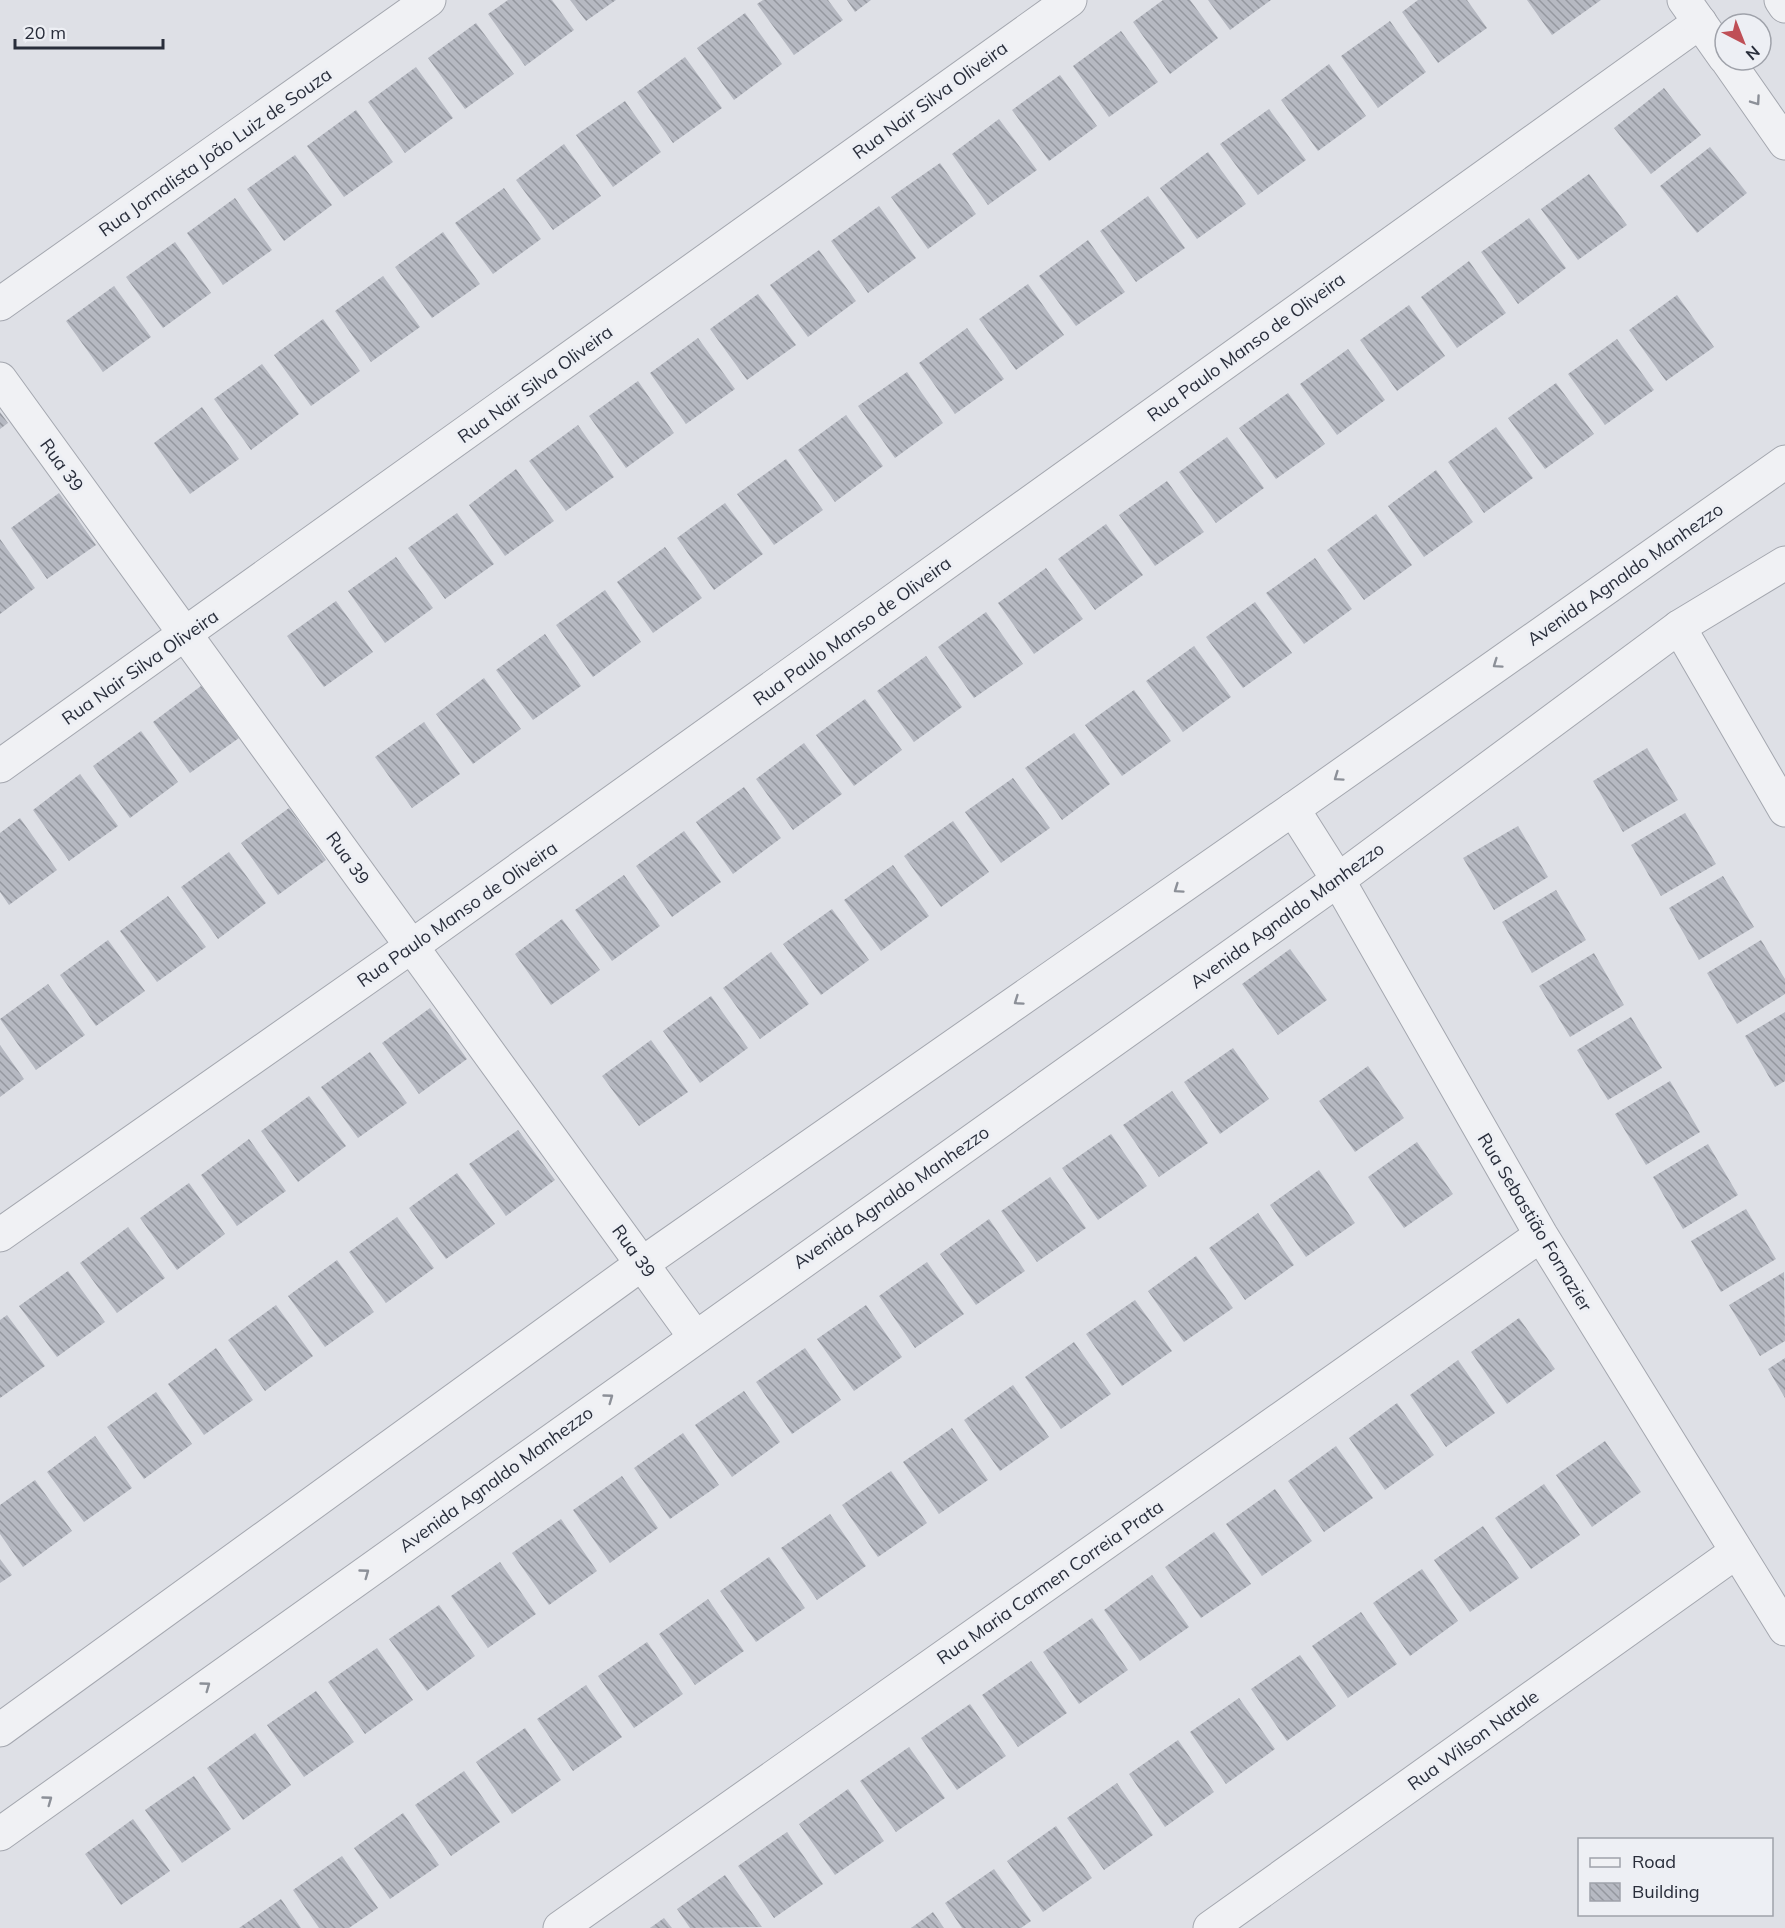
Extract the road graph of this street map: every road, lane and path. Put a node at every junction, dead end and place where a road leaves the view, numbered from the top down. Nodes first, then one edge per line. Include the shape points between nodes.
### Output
1 (429, 0) edge
2 (1070, 0) edge
3 (1781, 0) edge
4 (1785, 6) edge
5 (1692, 11) edge
6 (1713, 41) edge
7 (1735, 72) edge
8 (1785, 143) edge
9 (0, 304) edge
10 (0, 379) edge
11 (1785, 462) edge
12 (1785, 563) edge
13 (1679, 627) junction
14 (185, 635) junction
15 (0, 766) edge
16 (1293, 809) junction
17 (1785, 810) edge
18 (1338, 880) junction
19 (412, 946) junction
20 (0, 1235) edge
21 (1540, 1235) junction
22 (643, 1263) junction
23 (695, 1337) junction
24 (1736, 1552) junction
25 (1785, 1629) edge
26 (0, 1730) edge
27 (0, 1834) edge
28 (560, 1928) edge
29 (1210, 1928) edge

1 - 9 street, Rua Jornalista João Luiz de Souza
2 - 14 street, Rua Nair Silva Oliveira
3 - 4 street
5 - 6 street
5 - 19 street, Rua Paulo Manso de Oliveira
7 -> 8 street
10 - 14 street, Rua 39
11 -> 16 street, Avenida Agnaldo Manhezzo
12 - 13 street, Avenida Agnaldo Manhezzo
13 - 17 street
13 - 18 street, Avenida Agnaldo Manhezzo
14 - 15 street, Rua Nair Silva Oliveira
14 - 19 street, Rua 39
16 - 18 street, Rua Sebastião Fornazier
16 -> 22 street, Avenida Agnaldo Manhezzo
18 - 21 street, Rua Sebastião Fornazier
18 - 23 street, Avenida Agnaldo Manhezzo
19 - 20 street, Rua Paulo Manso de Oliveira
19 - 22 street, Rua 39
21 - 24 street, Rua Sebastião Fornazier
21 - 28 street, Rua Maria Carmen Correia Prata
22 - 23 street, Rua 39
22 - 26 street, Avenida Agnaldo Manhezzo
27 -> 23 street, Avenida Agnaldo Manhezzo
24 - 25 street, Rua Sebastião Fornazier
24 - 29 street, Rua Wilson Natale

